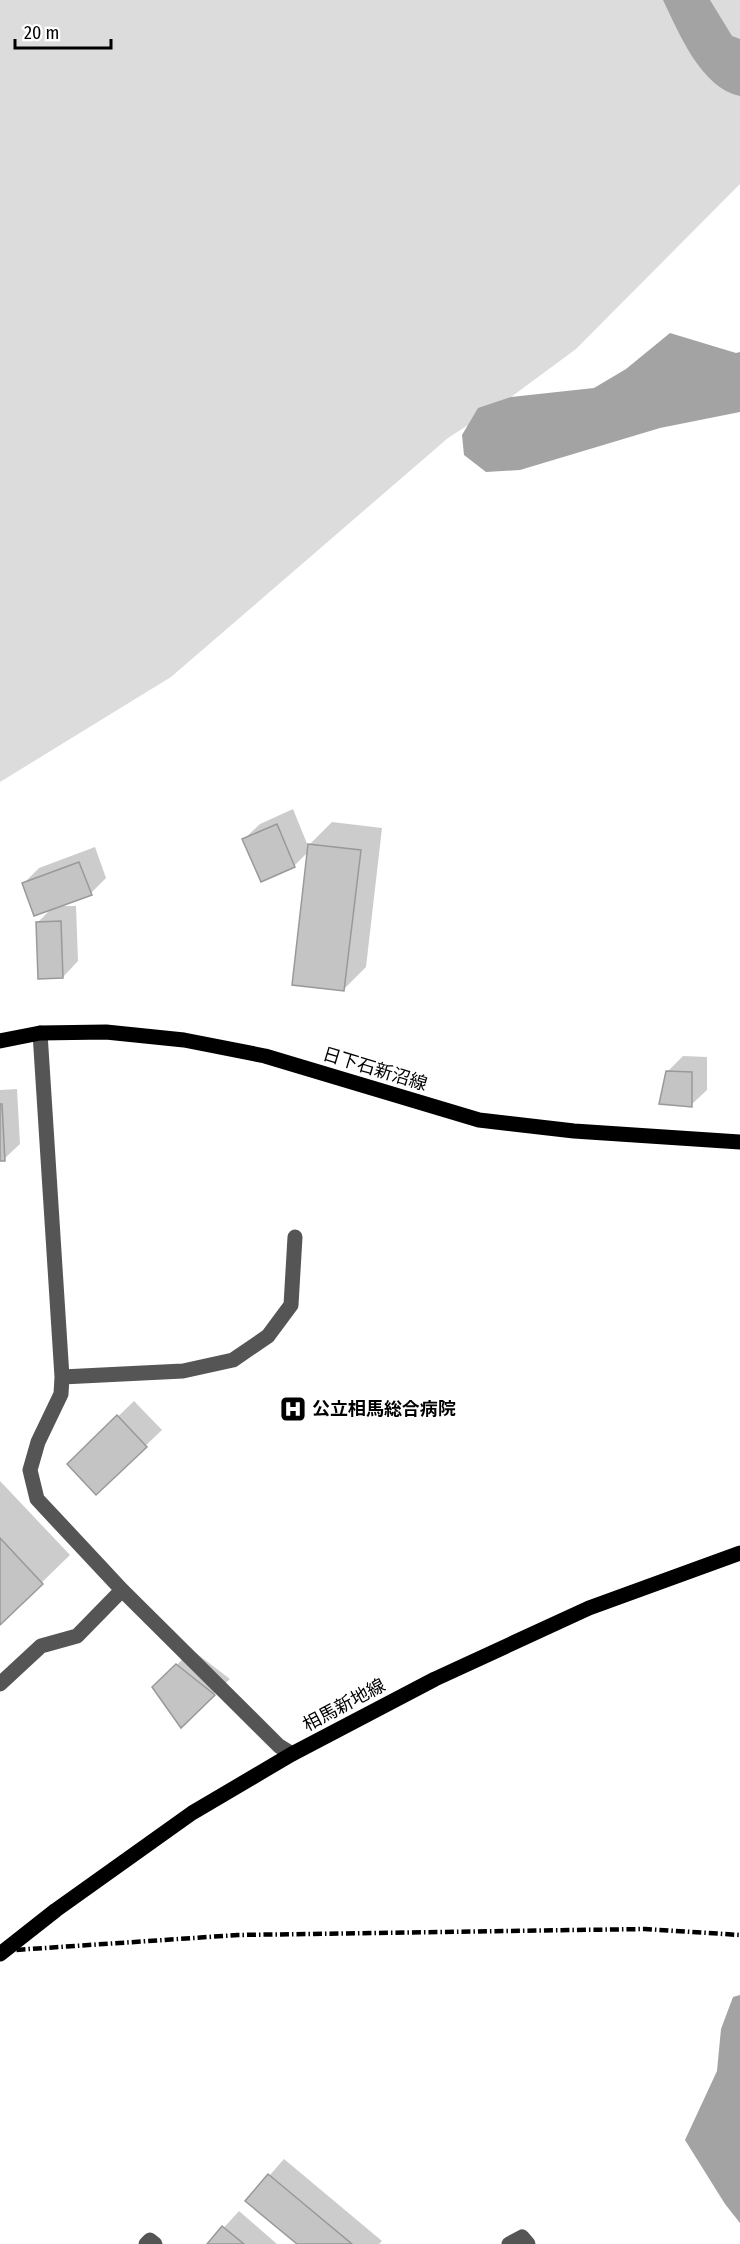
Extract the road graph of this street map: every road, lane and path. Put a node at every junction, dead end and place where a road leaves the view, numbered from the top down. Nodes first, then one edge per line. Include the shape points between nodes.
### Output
1 (40, 1033) junction
2 (0, 1041) edge
3 (740, 1142) edge
4 (295, 1238) dead end
5 (62, 1377) junction
6 (740, 1553) edge
7 (122, 1590) junction
8 (0, 1684) edge
9 (292, 1754) junction
10 (0, 1954) edge
11 (146, 2244) edge
12 (155, 2244) edge
13 (510, 2244) edge
14 (528, 2244) edge

1 - 2 main road, 日下石新沼線
1 - 3 main road, 日下石新沼線 via 106,1032 265,1056 479,1120
1 - 5 street
4 - 5 street via 291,1305 268,1336 232,1360 183,1371
5 - 7 street via 61,1394 38,1442 30,1470 37,1499
6 - 9 main road, 相馬新地線 via 589,1608 435,1679
7 - 8 street via 77,1636 41,1646
7 - 9 street via 279,1746
9 - 10 main road, 相馬新地線 via 192,1813
11 - 12 street via 150,2240
13 - 14 street via 522,2237

